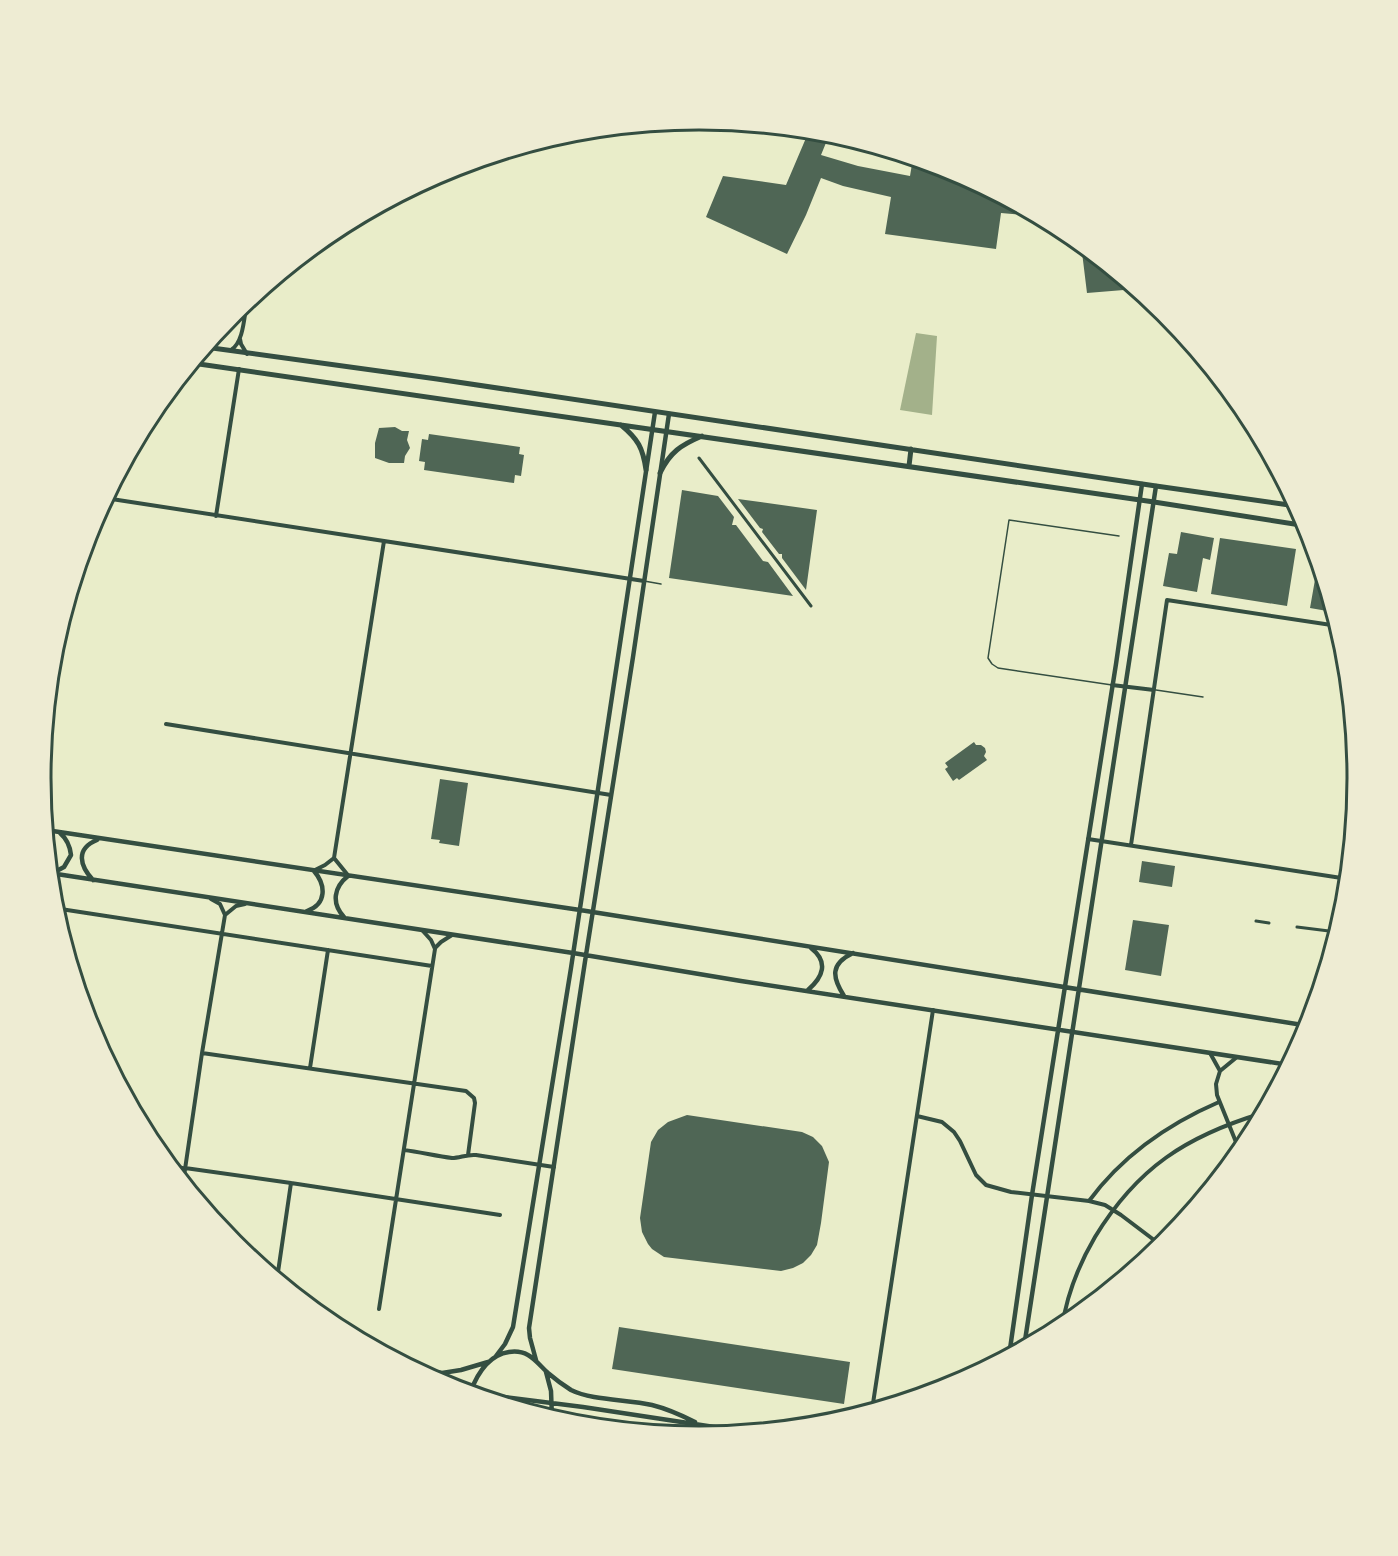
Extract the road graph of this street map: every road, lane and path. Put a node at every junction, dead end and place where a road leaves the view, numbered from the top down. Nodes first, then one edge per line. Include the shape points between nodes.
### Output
1 (243, 318) edge
2 (240, 338) junction
3 (214, 348) edge
4 (230, 351) junction
5 (247, 354) junction
6 (201, 364) edge
7 (239, 369) junction
8 (655, 412) junction
9 (669, 414) junction
10 (619, 424) junction
11 (652, 429) junction
12 (666, 431) junction
13 (702, 436) junction
14 (911, 449) junction
15 (699, 458) dead end
16 (909, 466) junction
17 (646, 470) junction
18 (660, 473) junction
19 (1142, 484) junction
20 (1156, 486) junction
21 (114, 499) edge
22 (1140, 500) junction
23 (1154, 502) junction
24 (1286, 505) edge
25 (216, 516) junction
26 (1295, 524) edge
27 (1119, 536) dead end
28 (384, 542) junction
29 (630, 579) junction
30 (644, 581) junction
31 (661, 584) dead end
32 (811, 606) dead end
33 (1328, 625) edge
34 (1112, 685) junction
35 (1126, 686) junction
36 (1154, 690) junction
37 (1203, 697) dead end
38 (166, 724) dead end
39 (351, 754) junction
40 (597, 793) junction
41 (611, 795) junction
42 (53, 831) edge
43 (58, 832) junction
44 (99, 838) junction
45 (1088, 839) junction
46 (1102, 841) junction
47 (1131, 845) junction
48 (334, 858) junction
49 (58, 870) edge
50 (314, 871) junction
51 (59, 875) edge
52 (348, 876) junction
53 (1339, 878) edge
54 (93, 880) junction
55 (211, 898) junction
56 (246, 904) junction
57 (64, 910) edge
58 (580, 910) junction
59 (304, 911) junction
60 (593, 912) junction
61 (225, 915) junction
62 (345, 918) junction
63 (1256, 921) dead end
64 (1269, 923) dead end
65 (1297, 927) dead end
66 (422, 930) junction
67 (1329, 931) edge
68 (222, 934) junction
69 (452, 935) junction
70 (809, 946) junction
71 (435, 949) junction
72 (328, 950) junction
73 (573, 953) junction
74 (853, 953) junction
75 (586, 955) junction
76 (432, 966) junction
77 (1064, 988) junction
78 (808, 990) junction
79 (1079, 990) junction
80 (844, 996) junction
81 (933, 1010) junction
82 (1299, 1025) edge
83 (1058, 1030) junction
84 (1073, 1032) junction
85 (202, 1053) junction
86 (1210, 1053) junction
87 (1237, 1057) junction
88 (1281, 1064) edge
89 (310, 1068) junction
90 (1220, 1071) junction
91 (413, 1084) junction
92 (1219, 1102) junction
93 (917, 1116) junction
94 (1251, 1117) edge
95 (1229, 1124) junction
96 (1236, 1141) edge
97 (404, 1150) junction
98 (468, 1155) junction
99 (539, 1165) junction
100 (182, 1167) edge
101 (554, 1167) junction
102 (185, 1168) junction
103 (185, 1171) edge
104 (291, 1183) junction
105 (1032, 1195) junction
106 (1047, 1197) junction
107 (396, 1199) junction
108 (1089, 1202) junction
109 (1113, 1210) junction
110 (500, 1215) dead end
111 (1153, 1240) edge
112 (278, 1270) edge
113 (379, 1309) dead end
114 (1065, 1313) edge
115 (1025, 1337) edge
116 (1009, 1346) edge
117 (496, 1356) junction
118 (536, 1360) junction
119 (488, 1362) junction
120 (440, 1372) edge
121 (546, 1372) junction
122 (474, 1385) edge
123 (510, 1398) edge
124 (873, 1402) edge
125 (552, 1409) edge
126 (700, 1425) junction
127 (706, 1426) edge

1 - 2 street
2 - 4 street
2 - 5 street
3 - 4 main road
4 - 5 main road
5 - 8 main road
6 - 7 main road
7 - 10 main road
7 - 25 street
8 - 9 main road
8 - 11 street
9 - 12 street
9 - 14 main road
10 - 11 main road
10 - 17 main road via 638,442
11 - 12 main road
11 - 17 street
12 - 13 main road
12 - 18 street
13 - 16 main road
13 - 18 main road via 673,453
14 - 16 main road
14 - 19 main road
15 - 32 street
16 - 22 main road
17 - 29 street
18 - 30 street
19 - 20 main road
19 - 22 street
20 - 23 street
20 - 24 main road
21 - 25 street
22 - 23 main road
22 - 34 street
23 - 26 main road
23 - 35 street
25 - 28 street
27 - 34 lane via 1010,520 988,658 998,668
28 - 29 street
28 - 39 street
29 - 30 street
29 - 40 street
30 - 31 lane
30 - 41 street
33 - 36 street via 1167,600
34 - 35 street
34 - 45 street
35 - 36 street
35 - 46 street
36 - 37 lane
36 - 47 street
38 - 39 street
39 - 40 street
39 - 48 street
40 - 41 street
40 - 58 street
41 - 60 street
42 - 43 street
43 - 44 street
43 - 49 street via 69,844 71,855
44 - 50 street
44 - 54 street via 82,854 84,870
45 - 46 street
45 - 77 street
46 - 47 street
46 - 79 street
47 - 53 street
48 - 50 street
48 - 52 street
50 - 52 street
50 - 59 street via 322,883 323,895 313,908
51 - 54 street
52 - 58 street
52 - 62 street via 339,885 335,899
54 - 55 street
55 - 56 street
55 - 61 street via 220,904
56 - 59 street
56 - 61 street
57 - 68 street
58 - 60 street
58 - 73 street
59 - 62 street
60 - 70 street
60 - 75 street
61 - 68 street
62 - 66 street
63 - 64 street
65 - 67 street
66 - 69 street
66 - 71 street
68 - 72 street
68 - 85 street
69 - 71 street
69 - 73 street
70 - 74 street
70 - 78 street via 822,961 822,970
71 - 76 street
72 - 76 street
72 - 89 street
73 - 75 street
73 - 99 street
74 - 77 street
74 - 80 street via 843,958 835,971
75 - 78 street
75 - 101 street
76 - 91 street
77 - 79 street
77 - 83 street
78 - 80 street
79 - 82 street
79 - 84 street
80 - 81 street
81 - 83 street
81 - 93 street
83 - 84 street
83 - 105 street
84 - 86 street
84 - 106 street
85 - 89 street
85 - 102 street
86 - 87 street
86 - 90 street
87 - 88 street
87 - 90 street
89 - 91 street
90 - 92 street via 1216,1088
91 - 97 street
91 - 98 street via 466,1091 474,1098
92 - 95 street
92 - 108 street via 1147,1142 1118,1167
93 - 105 street via 942,1122 954,1132 976,1175 986,1185
93 - 124 street
94 - 95 street
95 - 96 street
95 - 109 street via 1160,1162
97 - 98 street via 450,1158
97 - 107 street
98 - 99 street
99 - 101 street
99 - 117 street via 513,1327
100 - 102 street
101 - 118 street via 529,1328
102 - 103 street
102 - 104 street
104 - 107 street
104 - 112 street
105 - 106 street
105 - 116 street
106 - 108 street
106 - 115 street
107 - 110 street
107 - 113 street
108 - 109 street
109 - 111 street
109 - 114 street via 1077,1270
117 - 118 street via 514,1352
117 - 119 street
118 - 121 street
119 - 120 street
119 - 122 street
121 - 125 street
121 - 126 street via 582,1395 651,1405
123 - 126 street
126 - 127 street

